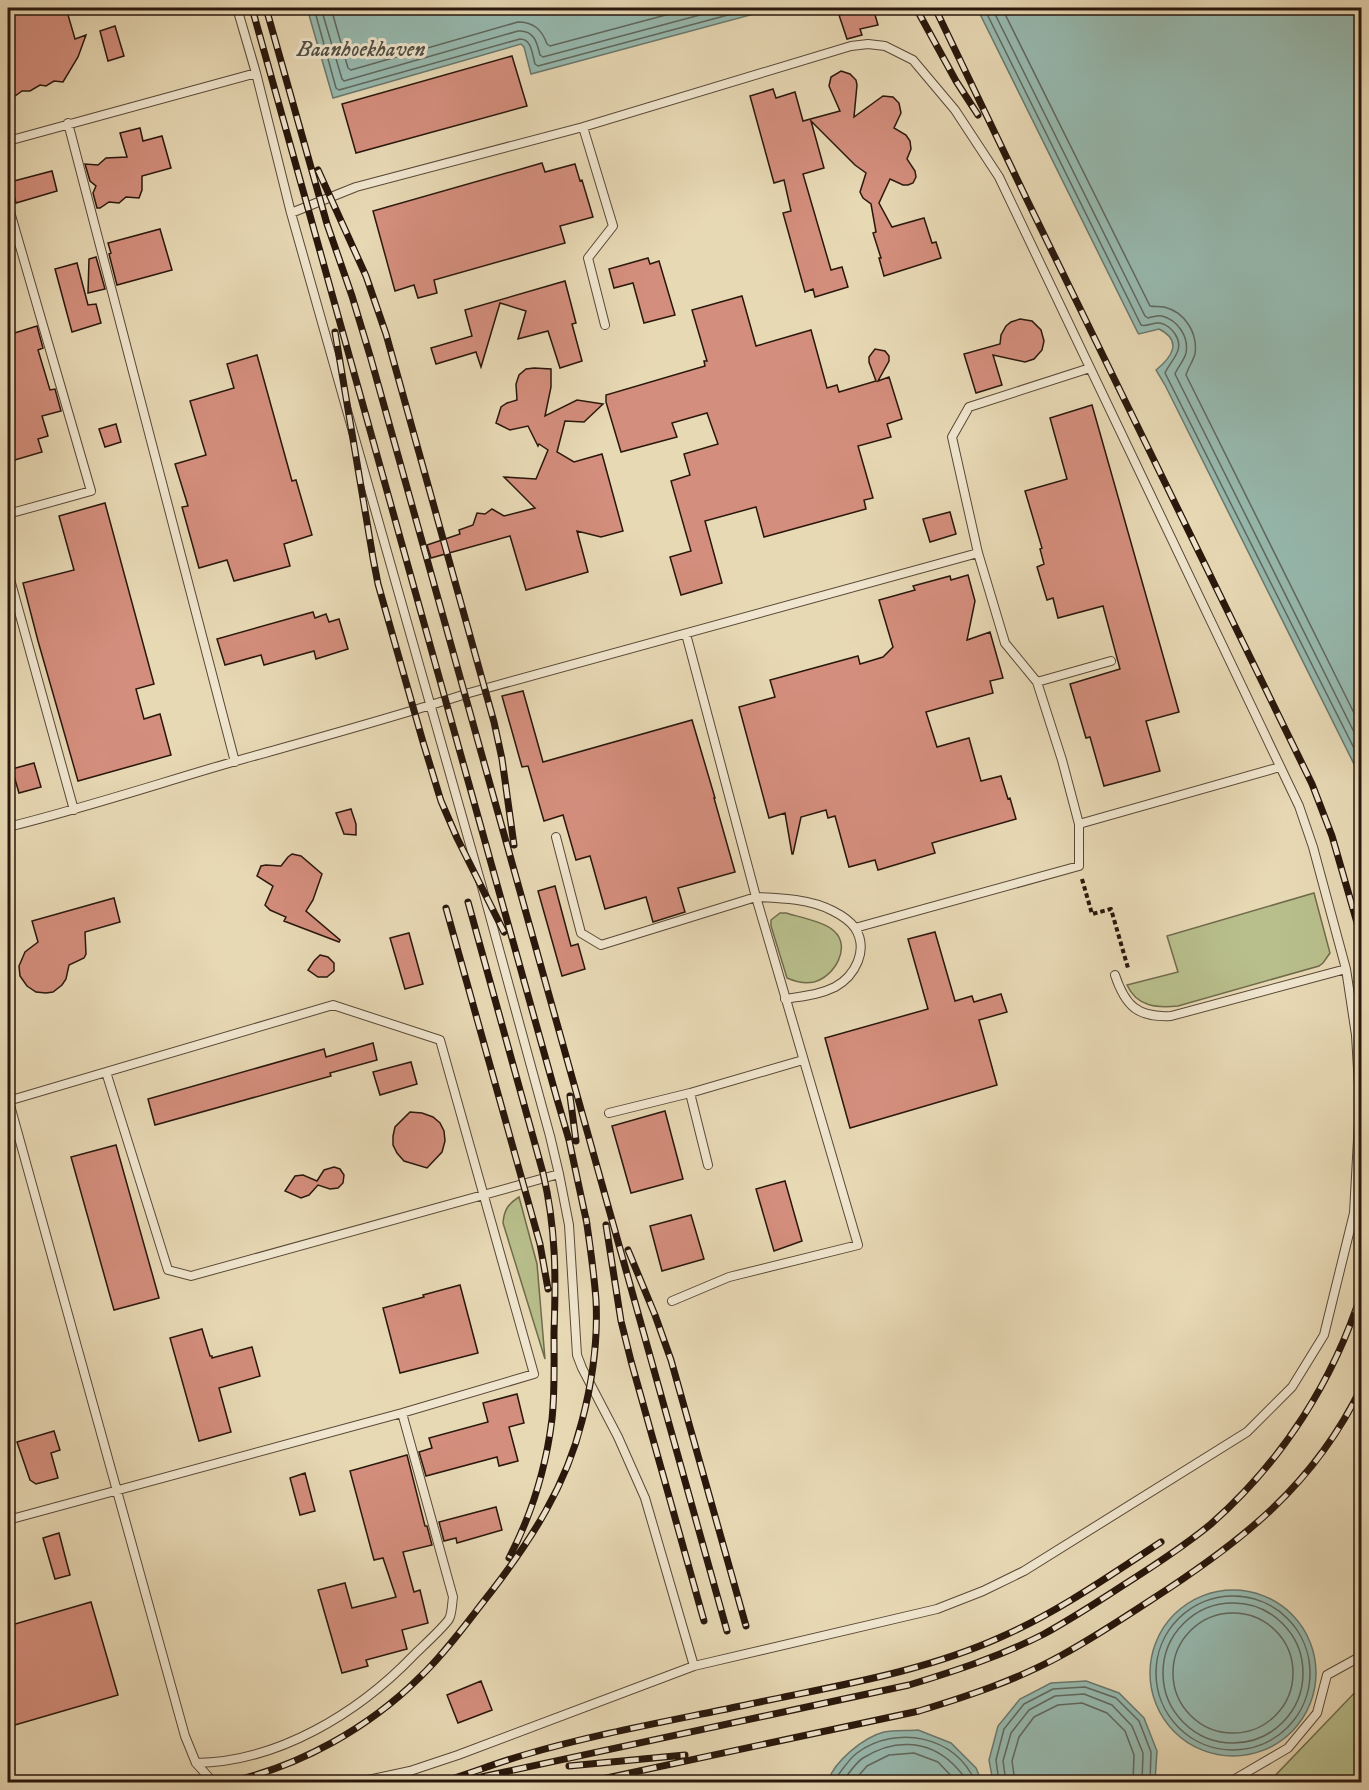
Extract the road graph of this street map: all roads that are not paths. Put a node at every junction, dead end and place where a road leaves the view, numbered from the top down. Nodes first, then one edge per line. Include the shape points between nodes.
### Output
1 (237, 8) edge
2 (256, 73) junction
3 (68, 123) junction
4 (583, 127) junction
5 (8, 141) edge
6 (8, 205) edge
7 (291, 213) junction
8 (605, 324) dead end
9 (1090, 368) junction
10 (8, 514) edge
11 (978, 554) junction
12 (8, 572) edge
13 (686, 634) junction
14 (1111, 661) dead end
15 (1037, 682) junction
16 (431, 706) junction
17 (235, 762) junction
18 (1280, 767) junction
19 (74, 810) junction
20 (1079, 824) junction
21 (8, 826) edge
22 (556, 837) dead end
23 (756, 897) junction
24 (855, 928) junction
25 (1346, 969) junction
26 (1115, 975) road end
27 (785, 999) junction
28 (803, 1060) junction
29 (105, 1072) junction
30 (690, 1093) junction
31 (8, 1099) edge
32 (609, 1113) dead end
33 (708, 1165) dead end
34 (560, 1174) junction
35 (484, 1196) junction
36 (672, 1301) dead end
37 (402, 1413) junction
38 (116, 1490) junction
39 (8, 1520) edge
40 (1356, 1659) dead end
41 (694, 1666) junction
42 (196, 1763) junction
43 (213, 1782) edge
44 (359, 1782) edge
45 (1230, 1782) edge

1 - 2 lane
2 - 3 lane
2 - 7 lane
3 - 5 lane
3 - 17 lane
4 - 7 lane via 356,187
4 - 8 lane via 612,226 588,258
4 - 9 lane via 851,46 877,45 900,52 913,60 955,110 999,177
6 - 10 lane via 91,491
7 - 16 lane
9 - 11 lane via 969,407 952,437
9 - 18 lane
11 - 13 lane
11 - 15 lane via 1005,643
12 - 19 lane
13 - 16 lane
13 - 23 lane
14 - 15 lane
15 - 20 lane
16 - 17 lane
16 - 34 lane
17 - 19 lane
18 - 20 lane
18 - 25 lane via 1313,847
19 - 21 lane
20 - 24 lane via 1079,866
22 - 23 lane via 581,933 601,945
23 - 24 lane via 814,904 831,910
23 - 27 lane
24 - 27 lane via 861,942 852,974 818,994
25 - 26 lane via 1171,1016 1141,1012 1133,1007 1121,992
25 - 41 lane via 1356,1035 1360,1103 1354,1213 1324,1335 1292,1387 1247,1432 1024,1571 983,1591 937,1609
27 - 28 lane
28 - 30 lane
28 - 36 lane via 858,1245 729,1277
29 - 31 lane
29 - 35 lane via 333,1005 440,1040
29 - 35 lane via 168,1270 191,1276
30 - 32 lane
30 - 33 lane
31 - 38 lane
34 - 35 lane
34 - 41 lane via 569,1225 577,1355 645,1498
35 - 37 lane via 534,1374
37 - 38 lane
37 - 42 lane via 453,1597 449,1619 391,1679 322,1727 252,1757
38 - 39 lane
38 - 42 lane
40 - 45 lane via 1327,1675 1317,1713 1288,1748
41 - 44 lane via 458,1755
42 - 43 lane

